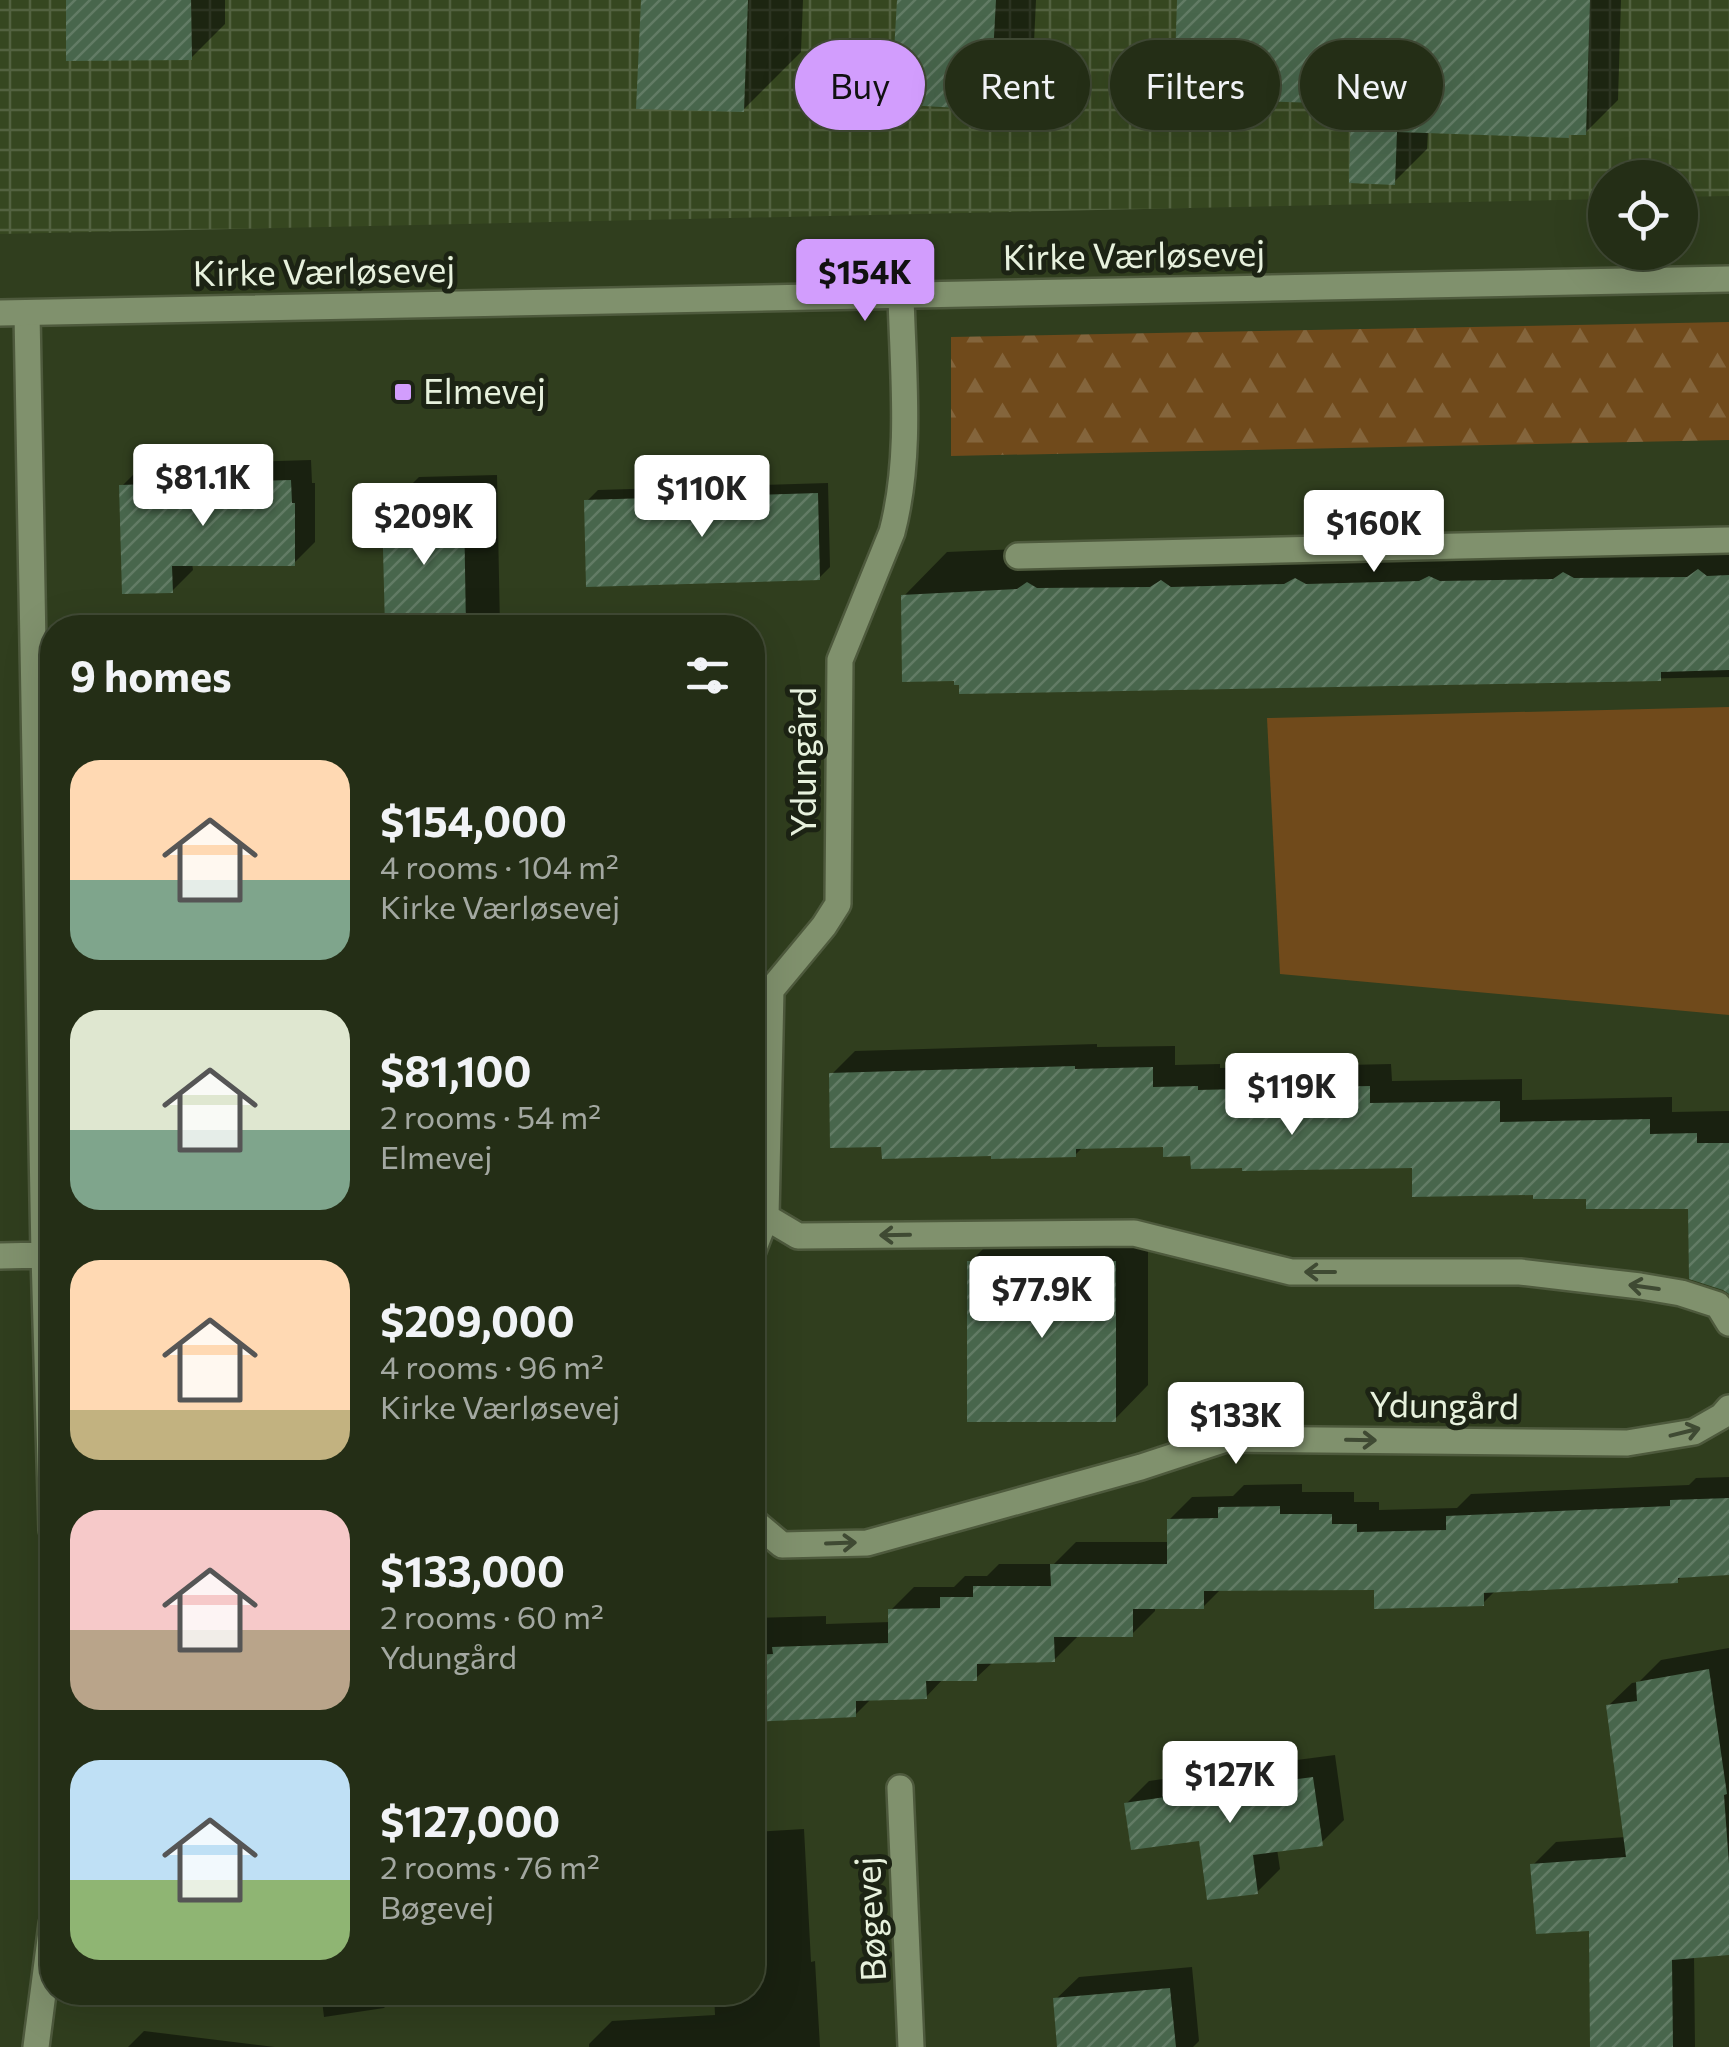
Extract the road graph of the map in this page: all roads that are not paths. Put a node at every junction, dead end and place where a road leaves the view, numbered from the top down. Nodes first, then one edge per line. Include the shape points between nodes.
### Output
1 (1729, 280) edge
2 (901, 296) junction
3 (27, 313) junction
4 (0, 314) edge
5 (1729, 540) edge
6 (1018, 556) dead end
7 (40, 1033) edge
8 (766, 1216) joint
9 (40, 1255) edge
10 (0, 1256) edge
11 (1729, 1324) edge
12 (1729, 1408) edge
13 (765, 1531) edge
14 (900, 1788) dead end
15 (41, 2005) edge
16 (36, 2047) edge
17 (912, 2047) edge

1 - 2 street, Kirke Værløsevej
2 - 3 street, Kirke Værløsevej
2 - 8 street, Ydungård via 904,462 896,516 840,660 838,904 771,990
3 - 4 street, Kirke Værløsevej
3 - 7 street
5 - 6 street
11 -> 8 street via 1718,1306 1681,1292 1520,1272 1290,1272 1134,1233 798,1236
9 - 10 street
13 -> 12 street, Ydungård via 782,1545 868,1542 1226,1439 1628,1443 1694,1432
14 - 17 street, Bøgevej
15 - 16 street

